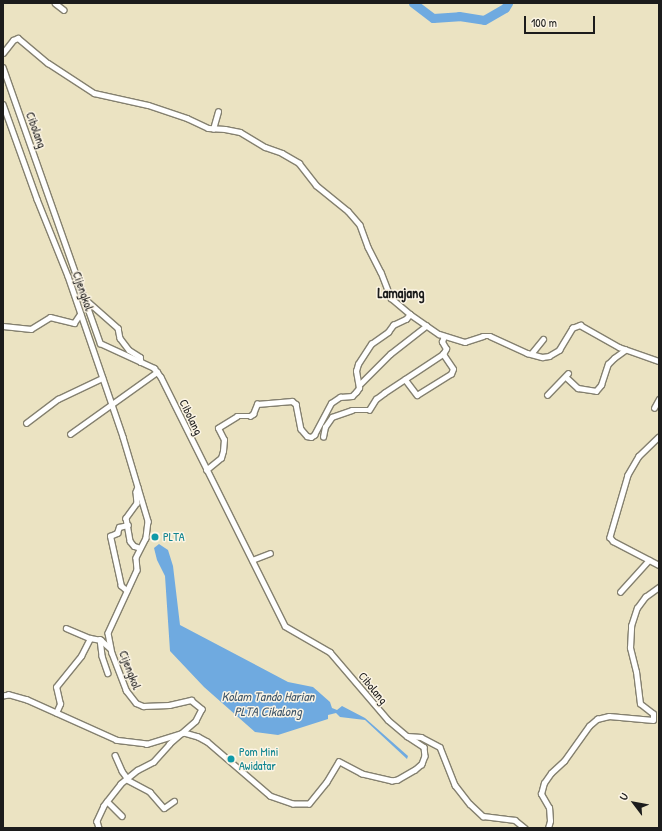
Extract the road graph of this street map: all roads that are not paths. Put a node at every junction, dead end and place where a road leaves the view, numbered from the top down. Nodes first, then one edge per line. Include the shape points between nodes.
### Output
1 (55, 3) edge
2 (64, 10) dead end
3 (3, 53) edge
4 (3, 67) edge
5 (3, 104) edge
6 (218, 112) dead end
7 (213, 129) junction
8 (84, 298) junction
9 (80, 314) junction
10 (410, 314) junction
11 (3, 326) edge
12 (426, 326) junction
13 (444, 336) junction
14 (543, 338) dead end
15 (625, 350) junction
16 (444, 354) junction
17 (529, 354) junction
18 (659, 361) edge
19 (141, 362) junction
20 (157, 372) junction
21 (102, 378) junction
22 (405, 379) junction
23 (359, 385) junction
24 (547, 395) dead end
25 (659, 398) edge
26 (112, 404) junction
27 (654, 408) dead end
28 (26, 423) dead end
29 (70, 434) dead end
30 (323, 437) dead end
31 (659, 437) edge
32 (206, 470) junction
33 (138, 487) junction
34 (128, 525) junction
35 (140, 548) junction
36 (270, 553) dead end
37 (252, 560) junction
38 (649, 560) junction
39 (659, 565) edge
40 (659, 587) edge
41 (127, 591) junction
42 (620, 592) dead end
43 (66, 628) dead end
44 (90, 638) junction
45 (100, 639) junction
46 (112, 649) junction
47 (108, 673) dead end
48 (3, 696) edge
49 (56, 714) junction
50 (184, 734) junction
51 (407, 736) junction
52 (114, 755) dead end
53 (127, 778) junction
54 (107, 801) junction
55 (174, 801) dead end
56 (122, 816) dead end
57 (99, 828) edge
58 (525, 828) edge
59 (548, 828) edge

1 - 2 street
3 - 7 street via 13,40 18,38 48,63 94,93 139,102
4 - 8 street, Cibolang
5 - 9 street, Cijengkol
6 - 7 street
7 - 10 street via 240,132 299,163 316,185 348,211 360,225 391,298
8 - 19 street via 118,328 120,338 129,350 140,357
8 - 19 street, Cibolang via 100,343
9 - 11 street via 74,323 50,317 31,329
9 - 21 street, Cijengkol
10 - 12 street
10 - 23 street via 371,344 362,356 356,371
12 - 13 street
12 - 23 street via 390,354
13 - 16 street
13 - 17 street via 465,342 490,336
14 - 17 street
15 - 17 street via 580,325 572,328 554,353 542,357
15 - 18 street
15 - 24 street via 608,364 601,385 596,391 578,388 567,375
16 - 22 street
16 - 22 street via 453,369 451,374 417,395
19 - 20 street, Cibolang
20 - 26 street via 138,383
20 - 32 street, Cibolang
21 - 26 street, Cijengkol
21 - 28 street via 58,399
22 - 30 street via 376,399 369,410 352,410 332,417 325,427
23 - 32 street via 352,396 340,397 331,403 316,433 311,437 301,430 296,404 292,401 257,404 250,416 239,415 218,428 224,440 221,458
25 - 27 street
26 - 29 street
26 - 33 street, Cijengkol
31 - 38 street via 639,456 628,475 610,539
32 - 37 street, Cibolang
33 - 34 street, Cijengkol via 137,503 126,518
33 - 35 street, Cijengkol via 148,521 146,538
34 - 35 street via 130,541
34 - 41 street via 119,527 117,533 110,536 121,586
35 - 41 street, Cijengkol via 136,558 137,570
36 - 37 street
37 - 51 street, Cibolang via 285,626 330,652 365,691 376,708
38 - 39 street
38 - 42 street
40 - 59 street via 645,597 637,608 631,626 630,648 640,704 653,714 653,720 609,716 597,719 588,726 568,756 544,783 541,794 549,808
41 - 46 street, Cijengkol via 108,633
43 - 44 street
44 - 45 street
44 - 49 street via 81,656 56,687 60,704
45 - 46 street
45 - 47 street
46 - 50 street, Cijengkol via 126,690 136,703 143,706 169,705 190,700 202,707 199,718
48 - 49 street via 27,700
49 - 50 street via 116,740 133,743 147,744
50 - 51 street, Cibolang via 207,742 275,800 306,805 322,789 339,762 362,774 386,781 398,780 415,770 424,760 425,748
50 - 53 street via 170,744 154,762
51 - 58 street via 422,737 440,747 455,785 483,816 515,820
52 - 53 street
53 - 54 street
53 - 55 street via 150,792 164,808
54 - 56 street
54 - 57 street via 96,822

